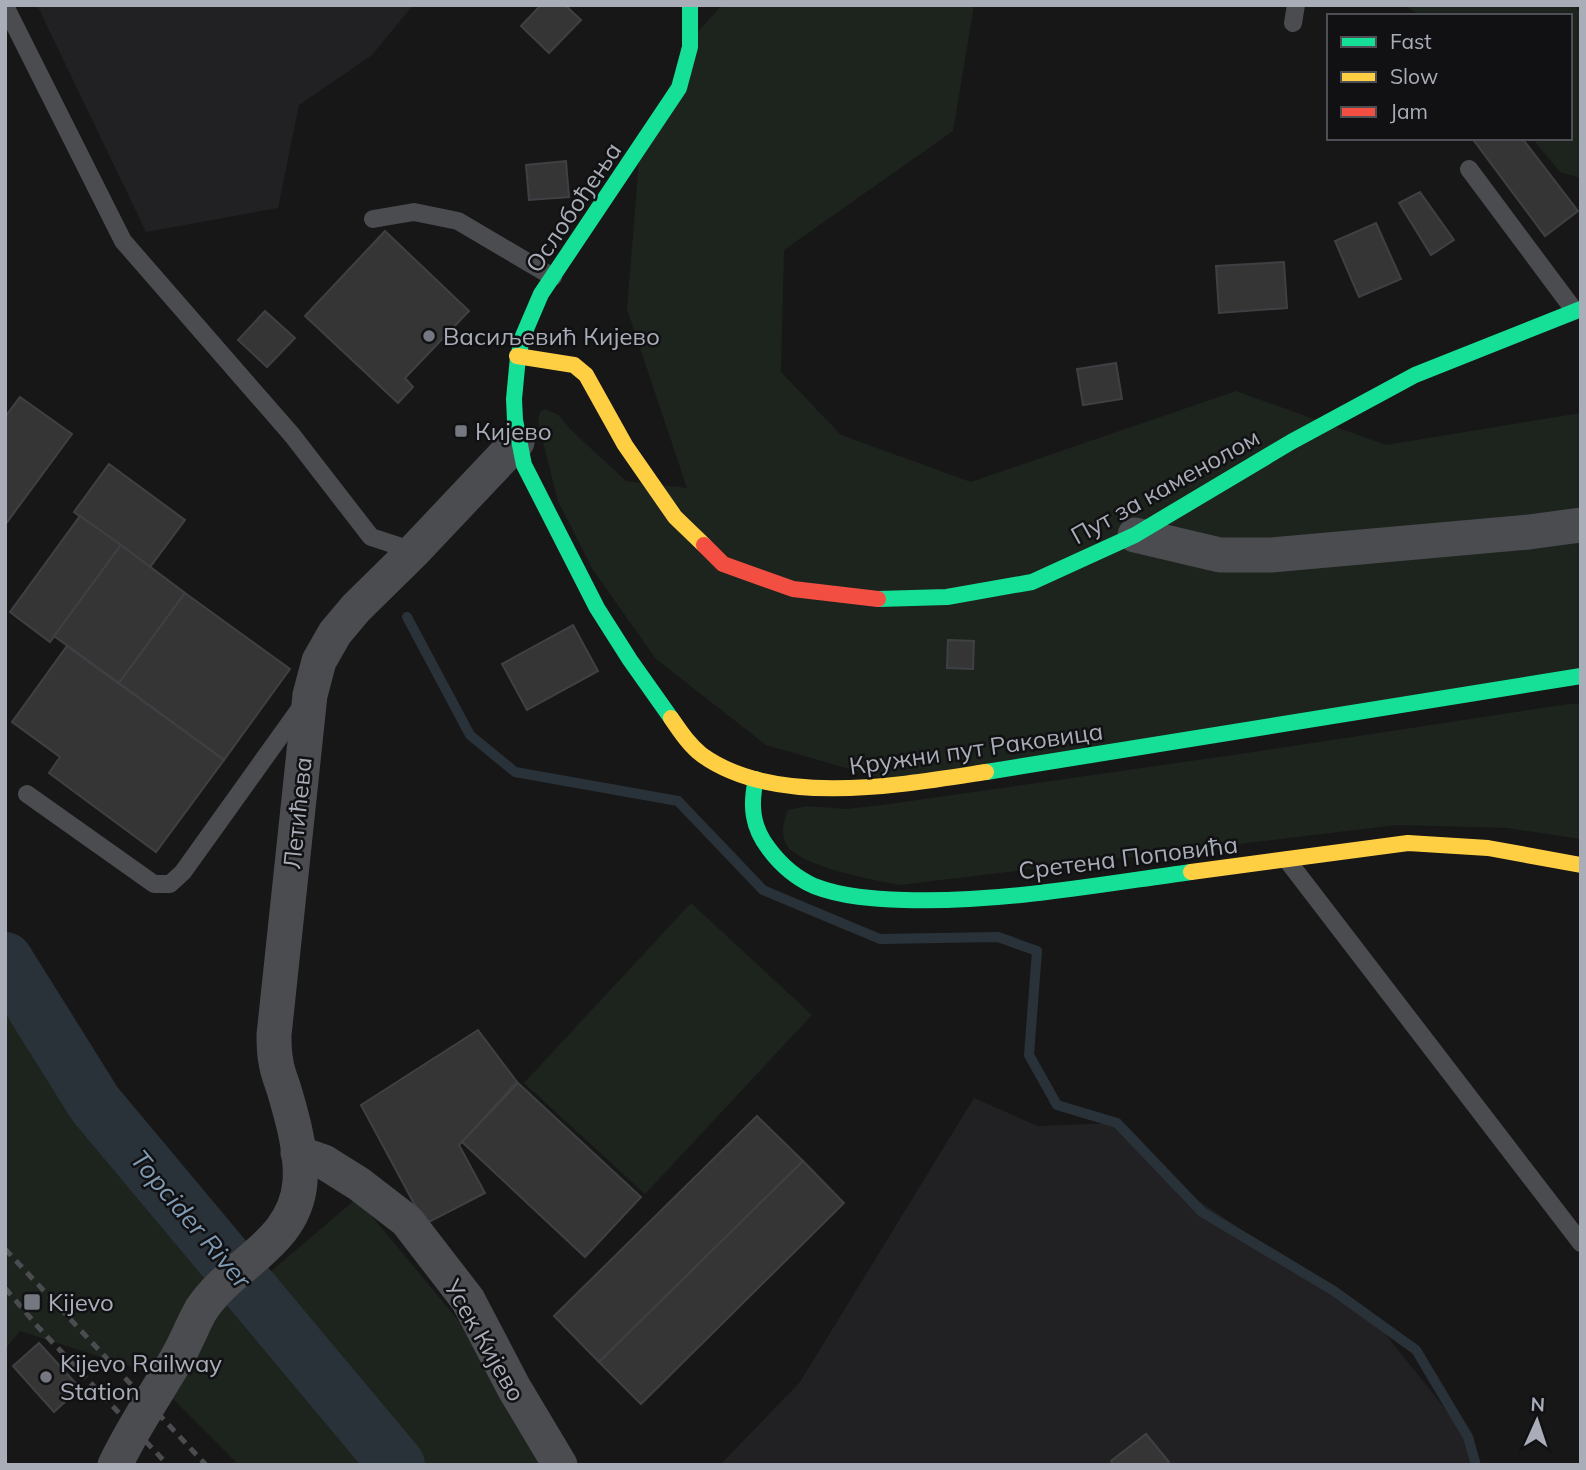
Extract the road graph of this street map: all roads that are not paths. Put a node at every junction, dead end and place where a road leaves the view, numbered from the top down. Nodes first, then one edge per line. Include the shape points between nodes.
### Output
1 (690, 5) edge
2 (5, 6) edge
3 (1469, 169) dead end
4 (373, 219) dead end
5 (553, 276) junction
6 (1577, 310) edge
7 (517, 356) junction
8 (517, 442) junction
9 (1581, 525) edge
10 (1135, 535) junction
11 (414, 551) junction
12 (1581, 676) edge
13 (310, 695) junction
14 (756, 779) junction
15 (27, 794) dead end
16 (1287, 860) junction
17 (1581, 865) edge
18 (298, 1153) junction
19 (1581, 1243) edge
20 (116, 1465) edge
21 (560, 1465) edge

1 - 5 street, Ослобођења via 688,66 679,88
2 - 11 lane via 123,241 292,435 371,537
3 - 6 lane
4 - 5 lane via 414,212 458,221
5 - 7 street, Ослобођења via 531,312
6 - 10 street, Пут за каменолом via 1415,375
7 - 8 street, Ослобођења via 512,399
7 - 10 street, Пут за каменолом via 574,365 586,375 625,445 675,517 723,564 793,589 866,599 947,597 1032,582
8 - 11 street, Летићева
8 - 14 street, Кружни пут Раковица via 524,465 597,608 646,684 705,757
9 - 10 street via 1271,555 1220,555
11 - 13 street, Летићева via 335,633 319,661
12 - 14 street, Кружни пут Раковица via 905,785 801,788
13 - 15 lane via 170,884 154,884
13 - 18 street, Летићева via 274,1035 276,1063
14 - 16 street, Сретена Поповића via 752,814 771,853 796,877 830,890 899,900 996,898
16 - 17 street, Сретена Поповића via 1434,843
16 - 19 lane
18 - 20 street, Летићева via 300,1182 284,1227 202,1309
18 - 21 street, Усек Кијево via 324,1162 407,1221 468,1300

